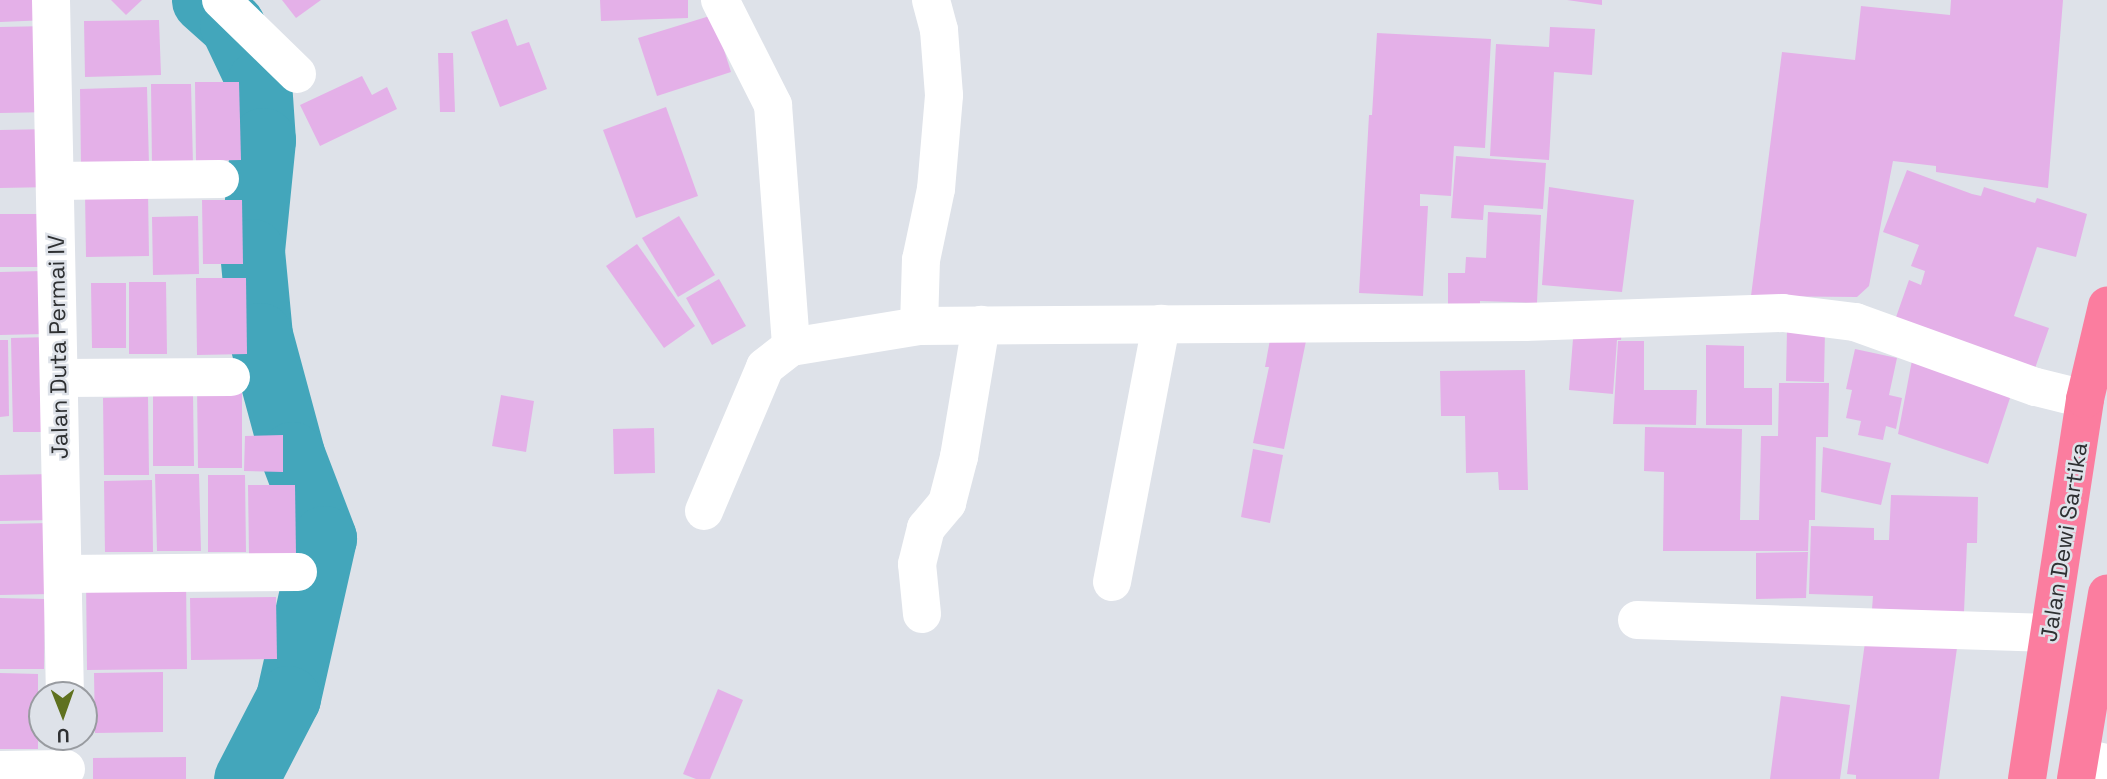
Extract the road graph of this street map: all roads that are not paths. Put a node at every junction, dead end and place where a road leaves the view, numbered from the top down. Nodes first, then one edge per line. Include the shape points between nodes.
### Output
1 (51, 0) edge
2 (221, 0) edge
3 (720, 0) edge
4 (931, 0) edge
5 (297, 74) dead end
6 (220, 178) dead end
7 (55, 181) junction
8 (2107, 306) edge
9 (1161, 324) junction
10 (981, 325) junction
11 (919, 326) junction
12 (791, 347) junction
13 (231, 377) dead end
14 (59, 378) junction
15 (2085, 399) junction
16 (2093, 440) edge
17 (704, 511) dead end
18 (298, 572) dead end
19 (63, 575) junction
20 (1112, 582) dead end
21 (2107, 594) edge
22 (922, 614) dead end
23 (1637, 620) dead end
24 (2049, 634) junction
25 (65, 681) edge
26 (66, 762) edge
27 (2088, 767) edge
28 (0, 770) edge
29 (2027, 779) edge

1 - 7 street, Jalan Duta Permai IV
2 - 5 street
3 - 12 street via 773,105
4 - 11 street via 939,30 944,95 936,189 921,260
6 - 7 street
7 - 14 street, Jalan Duta Permai IV
8 - 15 highway, Jalan Dewi Sartika
9 - 10 street
9 - 15 street via 1525,322 1783,313 1855,322 2036,387
9 - 20 street
10 - 11 street
10 - 22 street via 947,503 926,528 917,564
11 - 12 street
12 - 17 street via 758,378
13 - 14 street
14 - 19 street, Jalan Duta Permai IV
15 - 16 highway, Jalan Dewi Sartika
16 - 24 highway, Jalan Dewi Sartika
18 - 19 street
19 - 25 street, Jalan Duta Permai IV
21 - 27 highway
23 - 24 street
24 - 29 highway, Jalan Dewi Sartika
26 - 28 street

